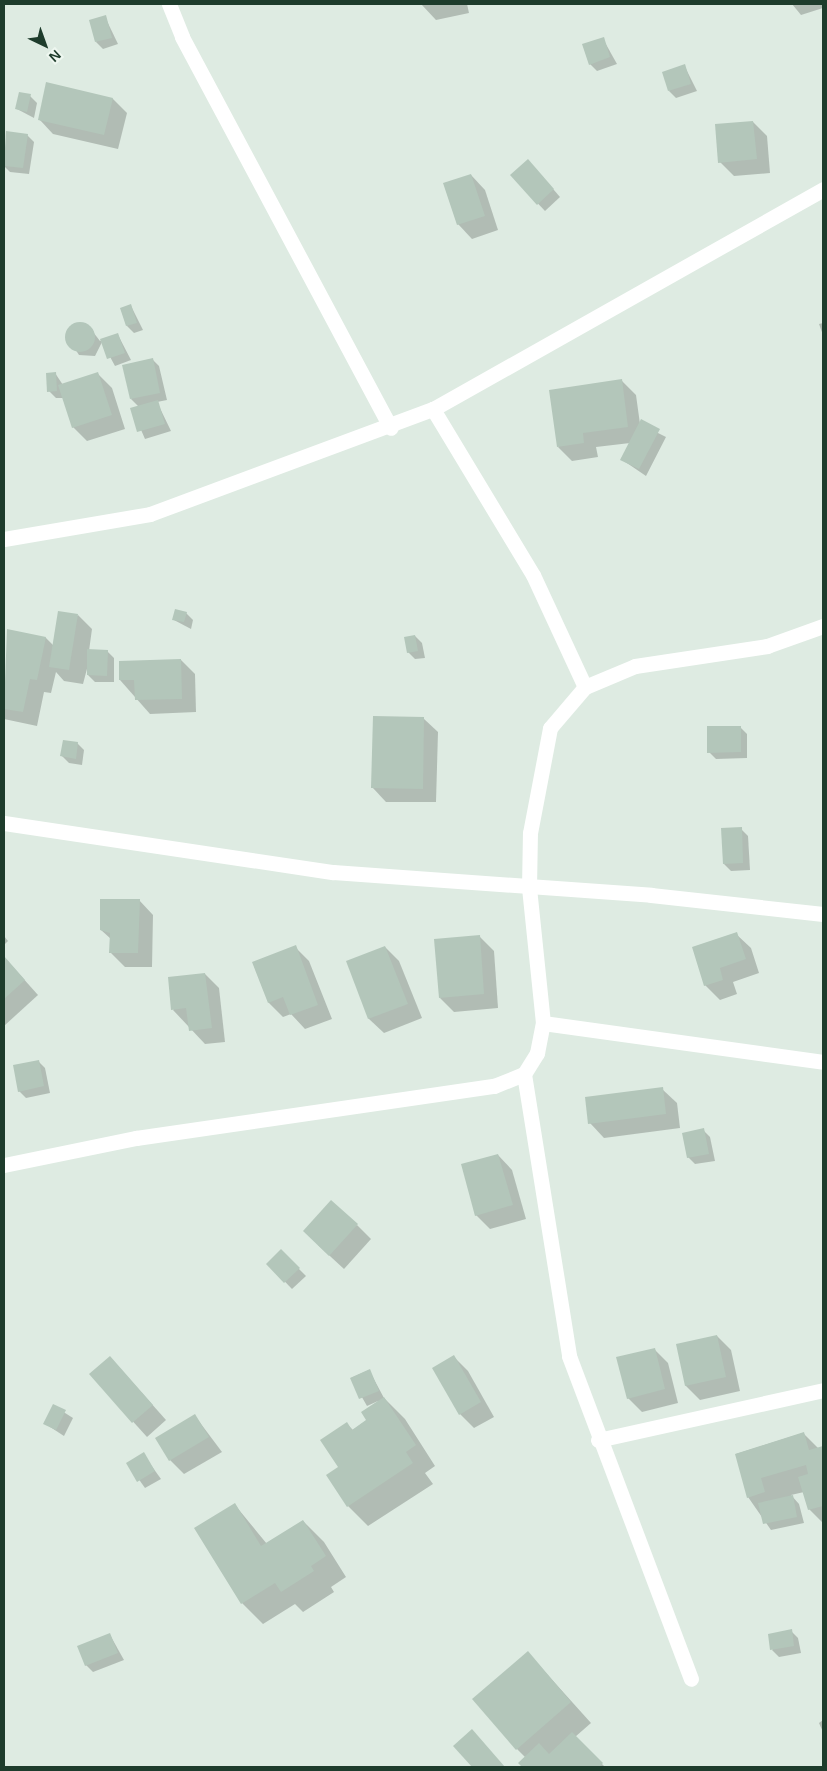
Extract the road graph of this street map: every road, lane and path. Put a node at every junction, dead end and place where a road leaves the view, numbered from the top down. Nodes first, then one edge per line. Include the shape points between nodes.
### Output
1 (169, 4) edge
2 (823, 189) edge
3 (433, 409) junction
4 (391, 428) junction
5 (4, 539) edge
6 (823, 626) edge
7 (585, 688) junction
8 (4, 823) edge
9 (529, 888) junction
10 (823, 914) edge
11 (543, 1023) junction
12 (823, 1062) edge
13 (524, 1074) junction
14 (4, 1164) edge
15 (823, 1390) edge
16 (598, 1440) junction
17 (691, 1679) dead end

1 - 4 street via 182,38
2 - 3 street
3 - 4 street
3 - 7 street via 533,575
4 - 5 street via 150,514
6 - 7 street via 767,646 636,666
7 - 9 street via 550,728 530,833
8 - 9 street via 333,872
9 - 10 street via 651,895
9 - 11 street
11 - 12 street
11 - 13 street via 537,1053
13 - 14 street via 494,1086 136,1138
13 - 16 street via 560,1322
15 - 16 street
16 - 17 street

